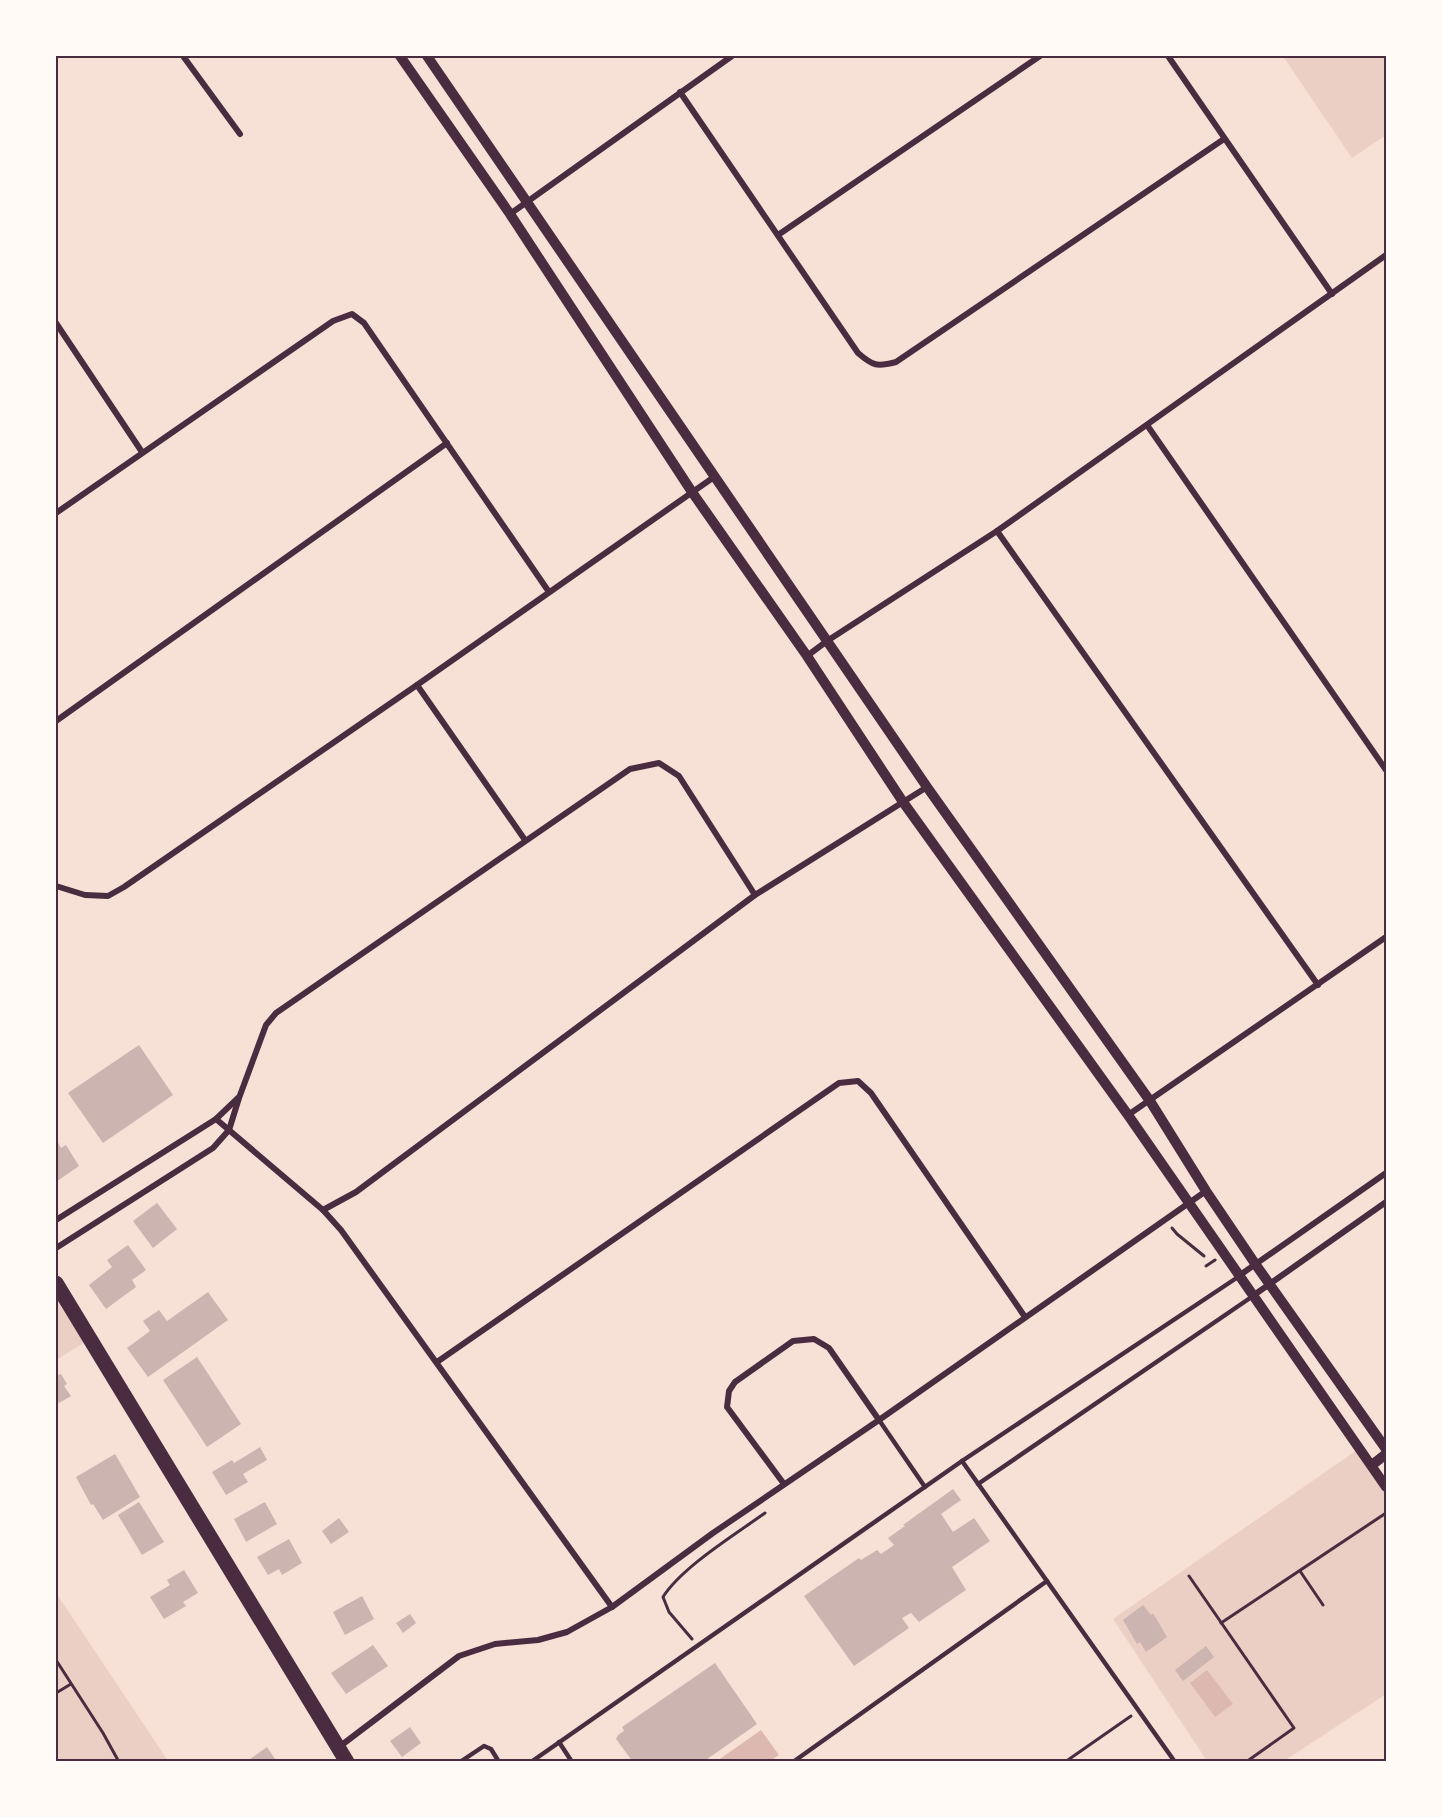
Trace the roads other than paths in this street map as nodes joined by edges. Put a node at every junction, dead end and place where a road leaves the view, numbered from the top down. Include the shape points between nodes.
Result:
1 (183, 56) edge
2 (400, 56) edge
3 (427, 56) edge
4 (732, 56) edge
5 (1040, 56) edge
6 (1168, 56) edge
7 (680, 92) junction
8 (240, 134) dead end
9 (1224, 139) junction
10 (527, 202) junction
11 (510, 214) junction
12 (778, 235) junction
13 (1386, 255) edge
14 (1332, 294) junction
15 (56, 323) edge
16 (1147, 425) junction
17 (447, 443) junction
18 (142, 452) junction
19 (714, 477) junction
20 (692, 492) junction
21 (56, 513) edge
22 (997, 531) junction
23 (549, 592) junction
24 (827, 641) junction
25 (807, 656) junction
26 (417, 685) junction
27 (56, 721) edge
28 (1386, 770) edge
29 (927, 787) junction
30 (903, 802) junction
31 (525, 840) junction
32 (56, 886) edge
33 (755, 895) junction
34 (1386, 937) edge
35 (1318, 985) junction
36 (239, 1098) junction
37 (1150, 1101) junction
38 (1128, 1115) junction
39 (216, 1119) junction
40 (229, 1130) junction
41 (1386, 1173) edge
42 (1206, 1191) junction
43 (1386, 1202) edge
44 (1189, 1203) junction
45 (323, 1210) junction
46 (56, 1220) edge
47 (56, 1248) edge
48 (1256, 1265) junction
49 (1240, 1275) junction
50 (56, 1283) edge
51 (1271, 1284) junction
52 (1254, 1295) junction
53 (1025, 1317) junction
54 (436, 1362) junction
55 (879, 1420) junction
56 (1386, 1449) edge
57 (1386, 1454) edge
58 (962, 1461) junction
59 (1372, 1466) junction
60 (784, 1484) junction
61 (978, 1484) junction
62 (925, 1487) junction
63 (1386, 1487) edge
64 (1047, 1581) junction
65 (612, 1607) junction
66 (559, 1742) junction
67 (339, 1747) junction
68 (347, 1761) edge
69 (460, 1761) edge
70 (499, 1761) edge
71 (531, 1761) edge
72 (572, 1761) edge
73 (793, 1761) edge
74 (1175, 1761) edge

1 - 8 street
2 - 11 street
3 - 10 street
4 - 7 street
5 - 12 street
6 - 9 street
7 - 10 street
7 - 12 street
9 - 12 street via 896,362 882,366 870,363 858,353
9 - 14 street
10 - 11 street
10 - 19 street
11 - 20 street
13 - 14 street
14 - 16 street
15 - 18 street
16 - 22 street
16 - 28 street
17 - 18 street via 364,323 352,314 333,321
17 - 23 street
17 - 27 street
18 - 21 street
19 - 20 street
19 - 24 street
20 - 23 street
20 - 25 street
22 - 24 street
22 - 35 street
23 - 26 street
24 - 25 street
24 - 29 street
25 - 30 street
26 - 31 street
26 - 32 street via 108,896 85,895
29 - 30 street
29 - 37 street
30 - 33 street
30 - 38 street
31 - 33 street via 630,769 659,763 679,776
31 - 36 street via 276,1013 266,1025
33 - 45 street via 356,1192
34 - 35 street
35 - 37 street
36 - 39 street
36 - 40 street
37 - 38 street
37 - 42 street
38 - 44 street
39 - 40 street
39 - 46 street
40 - 45 street
40 - 47 street via 213,1148
41 - 48 street
42 - 44 street
42 - 48 street
43 - 51 street
44 - 49 street
44 - 53 street
45 - 54 street
48 - 49 street
48 - 51 street
49 - 52 street
49 - 58 lane
50 - 67 main road
51 - 52 street
51 - 56 street
52 - 59 street
52 - 61 lane
53 - 54 street via 871,1093 858,1081 839,1083
53 - 55 street
54 - 65 street
55 - 60 street
55 - 60 street via 829,1348 814,1339 793,1341 735,1382 727,1407
55 - 62 lane
57 - 59 street
58 - 61 lane
58 - 62 lane
59 - 63 street
60 - 65 street
61 - 64 lane
62 - 66 lane
64 - 73 lane
64 - 74 lane
65 - 67 street via 567,1632 538,1640 495,1644 459,1656
66 - 71 lane
66 - 72 lane
67 - 68 main road
69 - 70 lane via 484,1746

